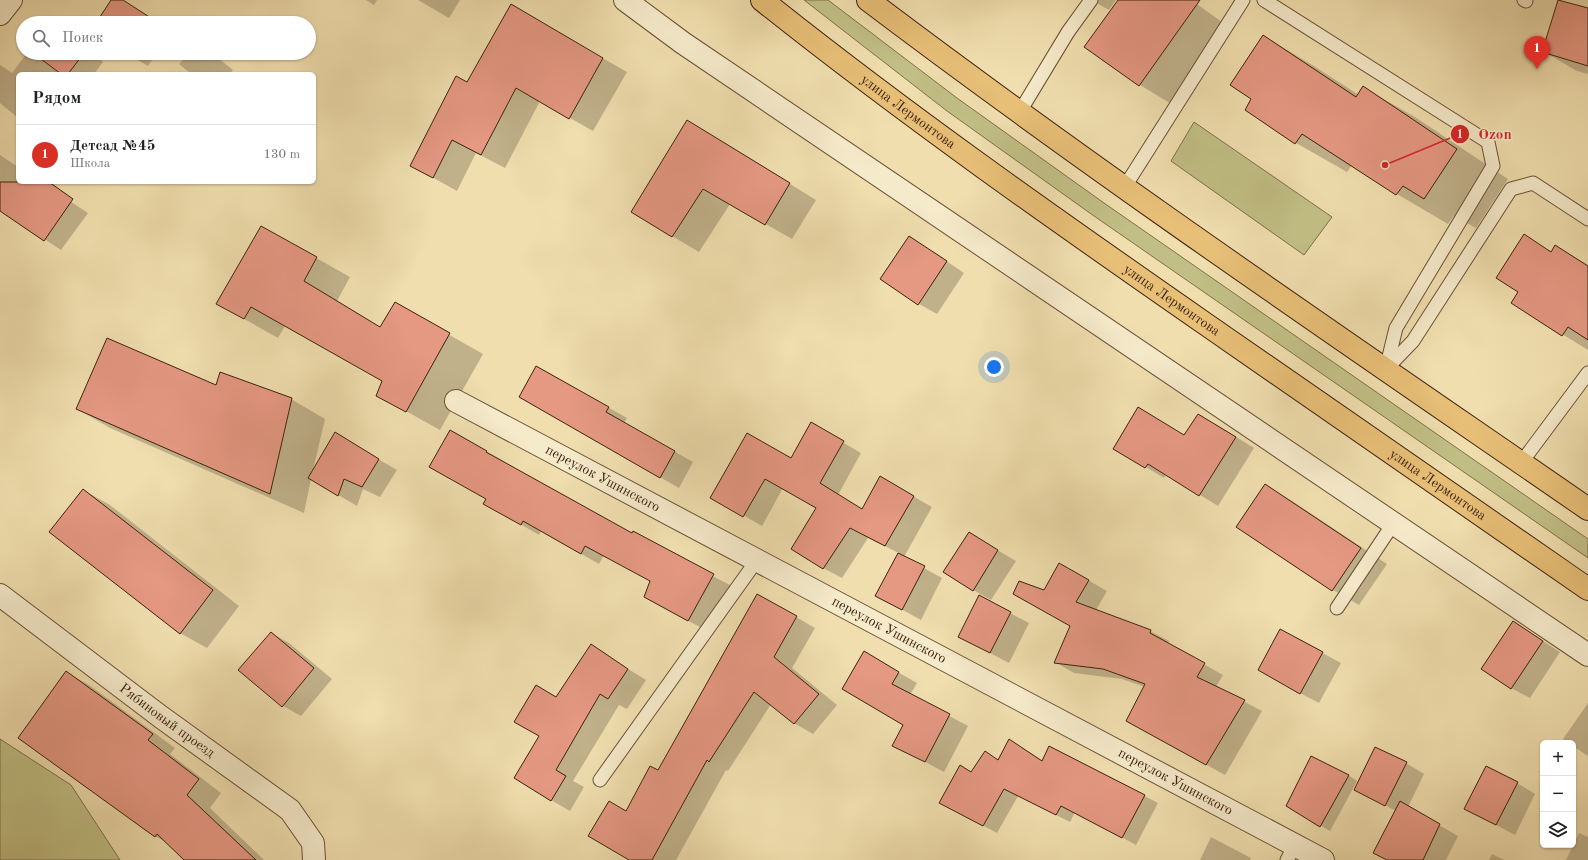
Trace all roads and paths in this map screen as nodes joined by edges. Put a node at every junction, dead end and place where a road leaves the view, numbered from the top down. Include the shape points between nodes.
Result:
1 (11, 0) edge
2 (626, 0) edge
3 (762, 0) edge
4 (868, 0) edge
5 (1091, 0) edge
6 (1243, 0) edge
7 (1264, 0) edge
8 (0, 14) edge
9 (1019, 113) junction
10 (1124, 188) junction
11 (1588, 220) edge
12 (1386, 369) junction
13 (1588, 373) edge
14 (456, 401) dead end
15 (1521, 463) junction
16 (1588, 509) edge
17 (1393, 524) junction
18 (757, 560) junction
19 (1588, 589) edge
20 (0, 595) edge
21 (1336, 608) dead end
22 (1588, 655) edge
23 (600, 780) dead end
24 (1291, 853) edge
25 (314, 860) edge
26 (1323, 860) edge

1 - 8 street
2 - 17 street via 683,43
3 - 19 main road, улица Лермонтова via 823,49 1048,214
4 - 9 main road
5 - 9 lane via 1068,32
6 - 10 lane
7 - 12 lane via 1488,142 1493,166 1396,328
9 - 10 main road
10 - 12 main road
11 - 12 lane via 1533,183 1511,189 1413,341
12 - 15 main road
13 - 15 lane
14 - 18 street, переулок Ушинского
15 - 16 main road
17 - 21 lane
17 - 22 street
18 - 23 lane
18 - 24 street, переулок Ушинского
20 - 25 street, Рябиновый проезд via 161,717 290,810 313,843
24 - 26 street, переулок Ушинского

